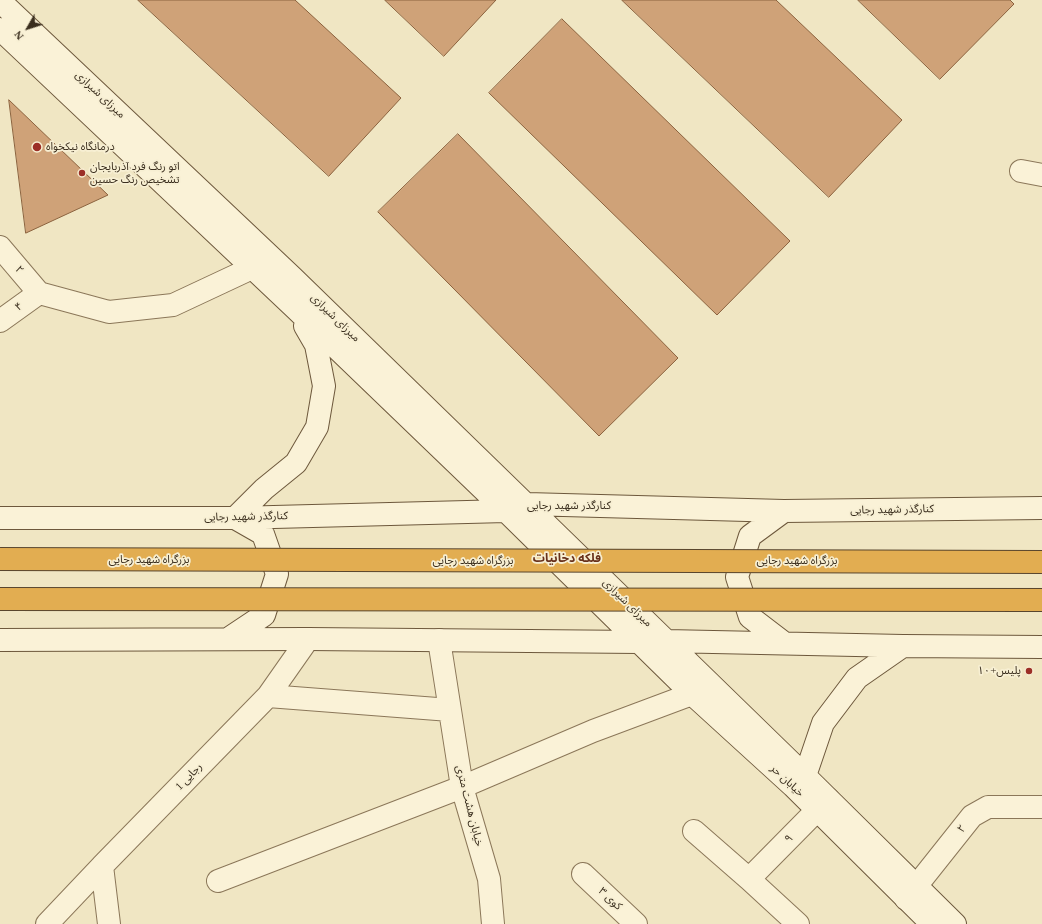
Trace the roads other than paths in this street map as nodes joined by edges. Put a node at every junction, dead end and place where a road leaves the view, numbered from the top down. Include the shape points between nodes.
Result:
1 (0, 1) edge
2 (0, 29) edge
3 (1021, 171) dead end
4 (1042, 175) edge
5 (0, 247) edge
6 (252, 268) junction
7 (39, 292) junction
8 (296, 309) junction
9 (0, 321) edge
10 (527, 504) junction
11 (1042, 508) edge
12 (506, 511) junction
13 (784, 511) junction
14 (0, 518) edge
15 (235, 518) junction
16 (0, 560) edge
17 (1042, 562) edge
18 (0, 599) edge
19 (1042, 600) edge
20 (228, 639) junction
21 (308, 639) junction
22 (0, 640) edge
23 (439, 640) junction
24 (666, 641) junction
25 (639, 642) junction
26 (784, 643) junction
27 (903, 646) junction
28 (1042, 647) edge
29 (713, 687) junction
30 (691, 693) junction
31 (268, 696) junction
32 (450, 710) junction
33 (805, 776) junction
34 (462, 787) junction
35 (822, 804) junction
36 (1042, 807) edge
37 (694, 832) dead end
38 (102, 866) junction
39 (583, 874) dead end
40 (749, 879) junction
41 (218, 881) dead end
42 (911, 892) junction
43 (47, 924) edge
44 (109, 924) edge
45 (494, 924) edge
46 (636, 924) edge
47 (798, 924) edge
48 (932, 924) edge
49 (954, 924) edge

1 - 10 main road, میرزای شیرازی
2 - 6 main road, میرزای شیرازی
3 - 4 main road
5 - 7 main road, ۲
6 - 7 main road via 173,305 109,312
6 - 8 main road, میرزای شیرازی
7 - 9 main road, ۴
8 - 12 main road, میرزای شیرازی
8 - 15 main road via 316,345 323,379 317,427 296,463 264,489
10 - 12 main road, کنارگذر شهید رجایی
10 - 13 main road, کنارگذر شهید رجایی
10 - 24 main road, میرزای شیرازی
11 - 13 main road, کنارگذر شهید رجایی
12 - 15 main road, کنارگذر شهید رجایی
12 - 25 main road, میرزای شیرازی
13 - 26 main road via 750,536 737,577 750,617
14 - 15 main road, کنارگذر شهید رجایی
15 - 20 main road via 263,534 277,574 264,615
16 - 17 highway, بزرگراه شهید رجایی, bridge
18 - 19 highway, bridge
20 - 21 main road
20 - 22 main road
21 - 23 main road
21 - 31 main road, رجایی 1
23 - 25 main road
23 - 32 main road, خیابان هشت متری
24 - 25 main road
24 - 26 main road
24 - 29 main road, خیابان حر
25 - 30 main road, خیابان حر
26 - 27 main road
27 - 28 main road
27 - 33 main road via 857,678 827,717
29 - 30 main road
29 - 33 main road, خیابان حر
30 - 34 main road via 593,731
30 - 35 main road, خیابان حر via 793,786
31 - 32 main road
31 - 38 main road, رجایی 1
32 - 34 main road, خیابان هشت متری
33 - 35 main road, خیابان حر
34 - 41 main road
34 - 45 main road, خیابان هشت متری via 489,879
35 - 40 main road, ۹
35 - 42 main road, خیابان حر
36 - 42 main road, ۲ via 988,807 972,816
37 - 40 main road
38 - 43 main road, رجایی 1
38 - 44 main road
39 - 46 main road, کوی ۳
40 - 47 main road
42 - 48 main road, خیابان حر
42 - 49 main road, خیابان حر

